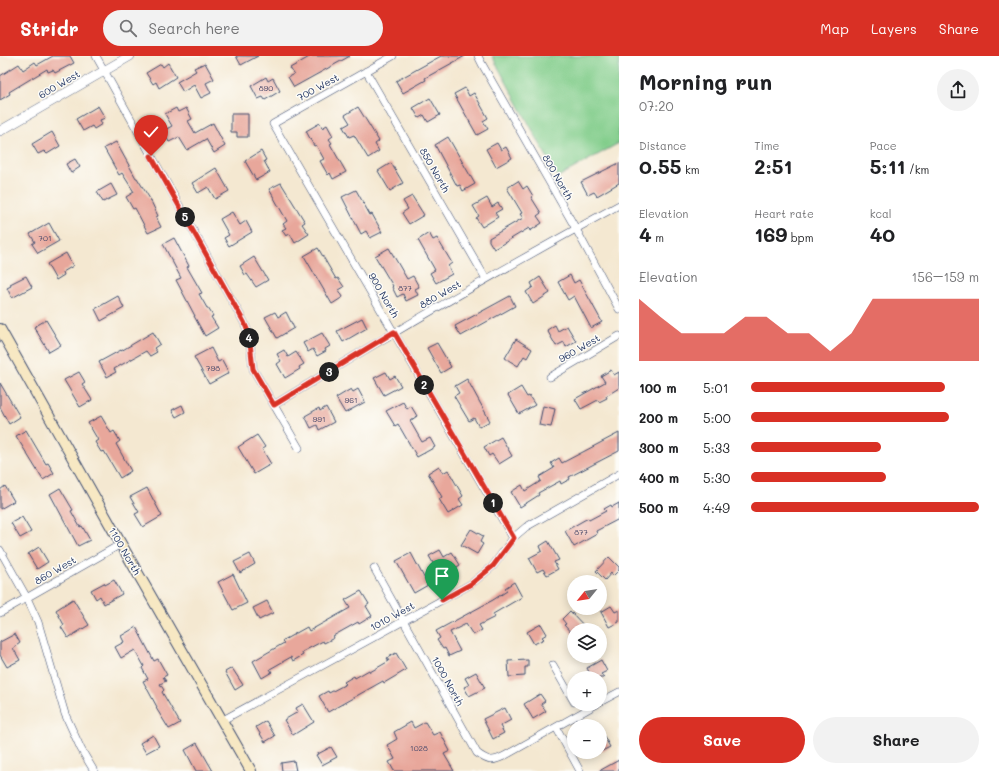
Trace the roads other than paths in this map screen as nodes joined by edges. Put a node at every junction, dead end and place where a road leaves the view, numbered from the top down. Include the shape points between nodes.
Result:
1 (96, 56) edge
2 (130, 56) edge
3 (393, 56) edge
4 (478, 56) edge
5 (104, 71) junction
6 (366, 71) junction
7 (273, 124) joint
8 (0, 130) edge
9 (619, 206) edge
10 (576, 229) junction
11 (486, 279) junction
12 (619, 308) edge
13 (0, 329) edge
14 (394, 332) junction
15 (619, 336) edge
16 (550, 377) dead end
17 (274, 405) junction
18 (298, 448) dead end
19 (619, 474) edge
20 (514, 538) junction
21 (121, 544) junction
22 (0, 550) edge
23 (374, 568) dead end
24 (27, 598) junction
25 (0, 613) edge
26 (404, 621) junction
27 (553, 665) dead end
28 (567, 690) edge
29 (619, 692) edge
30 (607, 698) edge
31 (584, 711) edge
32 (580, 713) joint
33 (222, 720) junction
34 (556, 727) junction
35 (94, 771) edge
36 (251, 771) edge
37 (580, 771) edge

1 - 5 street
2 - 5 street, 600 West
3 - 6 street, 700 West
4 - 10 street, 800 North
5 - 8 street, 600 West
5 - 17 street via 244,322 249,334 253,369
6 - 7 street, 700 West
6 - 11 street, 850 North
7 - 14 street, 900 North
9 - 10 street, 880 West
10 - 11 street, 880 West
10 - 12 street, 800 North
11 - 14 street, 880 West
13 - 21 main road, 1100 North
14 - 17 street, 880 West
14 - 20 street, 900 North
15 - 16 street, 960 West
17 - 18 street
19 - 20 street, 1010 West via 526,527
20 - 26 street, 1010 West via 493,566 471,584
21 - 24 street, 860 West
21 - 33 main road, 1100 North
22 - 24 street
23 - 26 street, 1000 North
24 - 25 street, 860 West
24 - 35 street via 38,622 65,714
26 - 33 street, 1010 West
26 - 34 street, 1000 North via 477,753 487,760 497,760
27 - 28 street
29 - 30 street
31 - 32 street, 1000 North
32 - 34 street, 1000 North
33 - 36 main road, 1100 North
34 - 37 street

